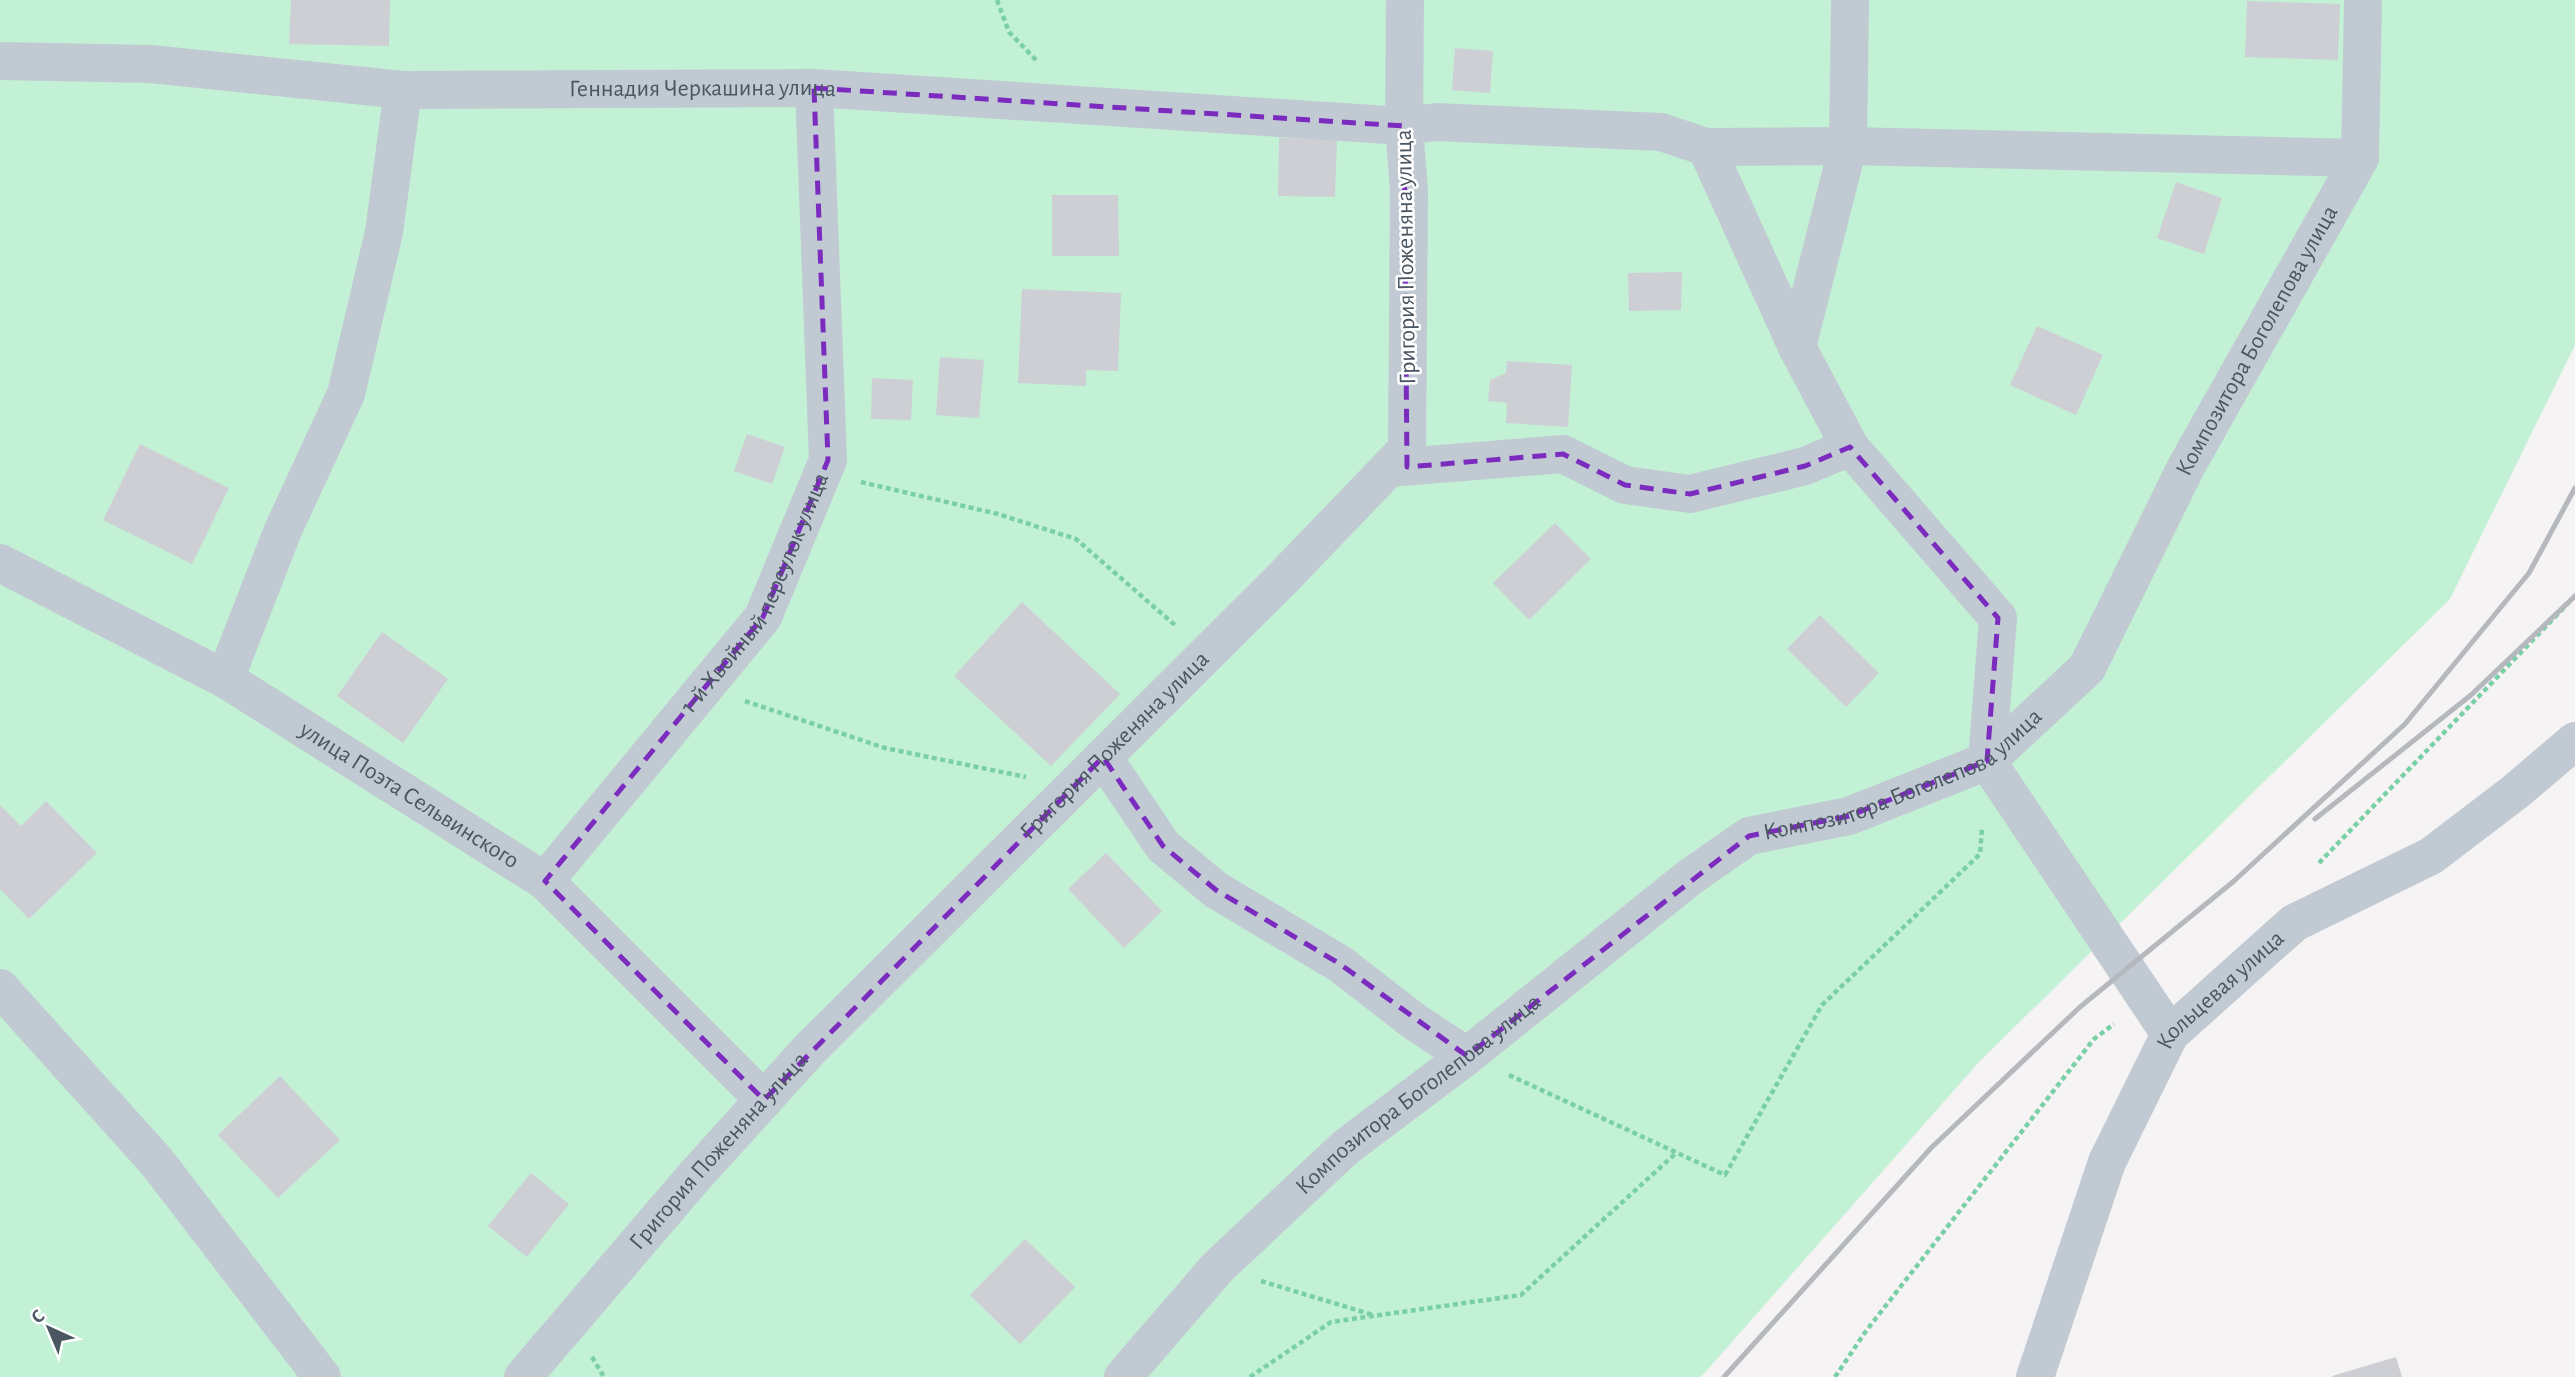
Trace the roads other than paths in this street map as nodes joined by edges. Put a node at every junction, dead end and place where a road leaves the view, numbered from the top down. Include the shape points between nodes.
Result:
1 (1405, 0) edge
2 (1850, 0) edge
3 (2363, 0) edge
4 (0, 61) edge
5 (814, 88) junction
6 (403, 90) junction
7 (1404, 126) junction
8 (1848, 146) junction
9 (1706, 147) junction
10 (2360, 158) junction
11 (1797, 347) junction
12 (1850, 447) junction
13 (1388, 468) junction
14 (0, 563) edge
15 (225, 679) junction
16 (2575, 741) edge
17 (1103, 757) junction
18 (1987, 761) junction
19 (545, 881) junction
20 (0, 988) edge
21 (2170, 1034) junction
22 (1466, 1056) junction
23 (764, 1100) junction
24 (322, 1377) edge
25 (523, 1377) edge
26 (1123, 1377) edge
27 (2035, 1377) edge

1 - 7 street, Григория Поженяна улица
2 - 8 street
3 - 10 street, Композитора Боголепова улица
4 - 6 street, Геннадия Черкашина улица via 151,64
5 - 6 street, Геннадия Черкашина улица
5 - 7 street, Геннадия Черкашина улица
5 - 19 street, 1-й Хвойный переулок улица via 828,460 762,617
6 - 15 street via 384,232 346,394 284,530
7 - 9 street, Геннадия Черкашина улица via 1436,122 1661,132
7 - 13 street, Григория Поженяна улица via 1409,191 1407,449
8 - 9 street, Геннадия Черкашина улица
8 - 10 street, Геннадия Черкашина улица
8 - 11 street
9 - 11 street
10 - 18 street, Композитора Боголепова улица via 2186,467 2087,668
11 - 12 street
12 - 13 street via 1805,466 1690,494 1625,485 1563,454
12 - 18 street via 1998,618
13 - 17 street, Григория Поженяна улица
14 - 15 street, улица Поэта Сельвинского
15 - 19 street, улица Поэта Сельвинского
16 - 21 street, Кольцевая улица via 2431,856 2294,923
17 - 22 street via 1163,846 1216,890 1339,964
17 - 23 street, Григория Поженяна улица
18 - 21 street
18 - 22 street, Композитора Боголепова улица via 1849,816 1749,836 1690,877
19 - 23 street, улица Поэта Сельвинского
20 - 24 street via 156,1161
21 - 27 street, Кольцевая улица via 2107,1162
22 - 26 street, Композитора Боголепова улица via 1346,1147 1216,1268
23 - 25 street, Григория Поженяна улица

